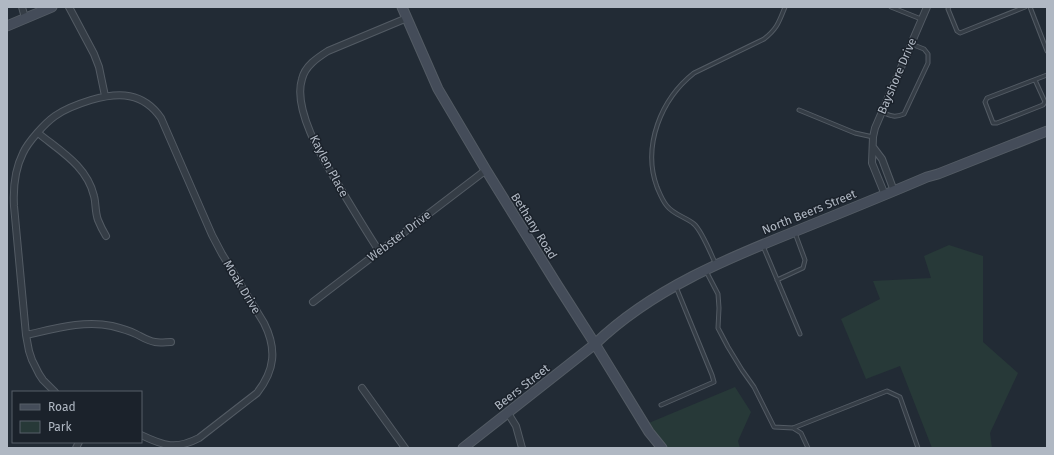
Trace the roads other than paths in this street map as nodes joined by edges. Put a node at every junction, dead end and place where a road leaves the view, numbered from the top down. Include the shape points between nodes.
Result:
1 (22, 7) edge
2 (52, 7) edge
3 (69, 7) edge
4 (402, 7) edge
5 (785, 7) edge
6 (891, 7) edge
7 (927, 7) edge
8 (950, 7) edge
9 (1025, 7) edge
10 (1030, 7) edge
11 (900, 9) edge
12 (26, 18) junction
13 (407, 18) junction
14 (921, 20) junction
15 (7, 26) edge
16 (911, 44) junction
17 (1047, 51) edge
18 (1047, 75) edge
19 (1035, 80) junction
20 (106, 96) junction
21 (799, 110) dead end
22 (882, 112) junction
23 (1047, 131) edge
24 (38, 133) junction
25 (873, 137) junction
26 (873, 147) junction
27 (486, 170) junction
28 (889, 193) junction
29 (794, 231) junction
30 (106, 236) dead end
31 (762, 244) junction
32 (379, 251) junction
33 (716, 265) junction
34 (706, 270) junction
35 (777, 280) junction
36 (675, 286) junction
37 (313, 302) dead end
38 (800, 334) dead end
39 (26, 335) junction
40 (171, 342) dead end
41 (595, 344) junction
42 (362, 388) dead end
43 (54, 391) edge
44 (661, 405) dead end
45 (508, 413) junction
46 (793, 428) junction
47 (142, 436) edge
48 (405, 448) edge
49 (463, 448) edge
50 (522, 448) edge
51 (662, 448) edge
52 (808, 448) edge
53 (918, 448) edge

1 - 12 street
2 - 12 street
3 - 20 street via 94,54
4 - 13 street, Bethany Road
5 - 33 lane via 777,26 764,39 694,73 687,79 666,105 658,122 652,148 653,173 662,199 672,212 691,222 698,229
6 - 11 lane
7 - 14 street, Bayshore Drive
8 - 9 lane via 948,9 957,31 960,32
10 - 17 lane
11 - 14 lane
12 - 15 street
13 - 27 street, Bethany Road via 438,89
13 - 32 street, Kaylen Place via 328,51 310,64 301,80 300,102 317,148
14 - 16 street, Bayshore Drive
16 - 22 street, Bayshore Drive
16 - 22 lane via 924,49 928,54 928,63 904,114 896,117
18 - 19 lane
19 - 19 lane via 985,100 993,123 1043,105 1045,102
20 - 24 street, Moak Drive via 67,108 54,116
20 - 47 street, Moak Drive via 125,95 139,99 151,106 161,118 212,234 269,332 272,342 273,355 268,376 257,393 199,438 180,445 168,445
21 - 25 lane via 856,133
22 - 25 street, Bayshore Drive
23 - 28 street, North Beers Street
24 - 30 street via 74,162 88,178 94,195 97,219
24 - 39 street, Moak Drive via 23,152 16,173 14,191
25 - 26 street, Bayshore Drive
26 - 28 street via 882,159
26 - 28 street, Bayshore Drive via 872,163
27 - 32 street, Webster Drive
27 - 41 street, Bethany Road
28 - 29 street, North Beers Street
29 - 31 street, North Beers Street
29 - 35 lane via 805,260 804,268
31 - 33 street, North Beers Street
31 - 35 lane
32 - 37 street, Webster Drive
33 - 34 street, North Beers Street
34 - 36 street, North Beers Street
34 - 46 lane via 718,294 718,328 728,347 754,387 774,427
35 - 38 lane
36 - 41 street, North Beers Street via 650,301
36 - 44 lane via 714,382
39 - 40 street via 95,324 123,329 157,343
39 - 43 street, Moak Drive via 32,360 39,374
41 - 45 street, Beers Street
41 - 51 street, Bethany Road via 649,432
42 - 48 street
45 - 49 street, Beers Street
45 - 50 street via 516,426
46 - 52 lane via 801,434
46 - 53 lane via 887,391 900,397

